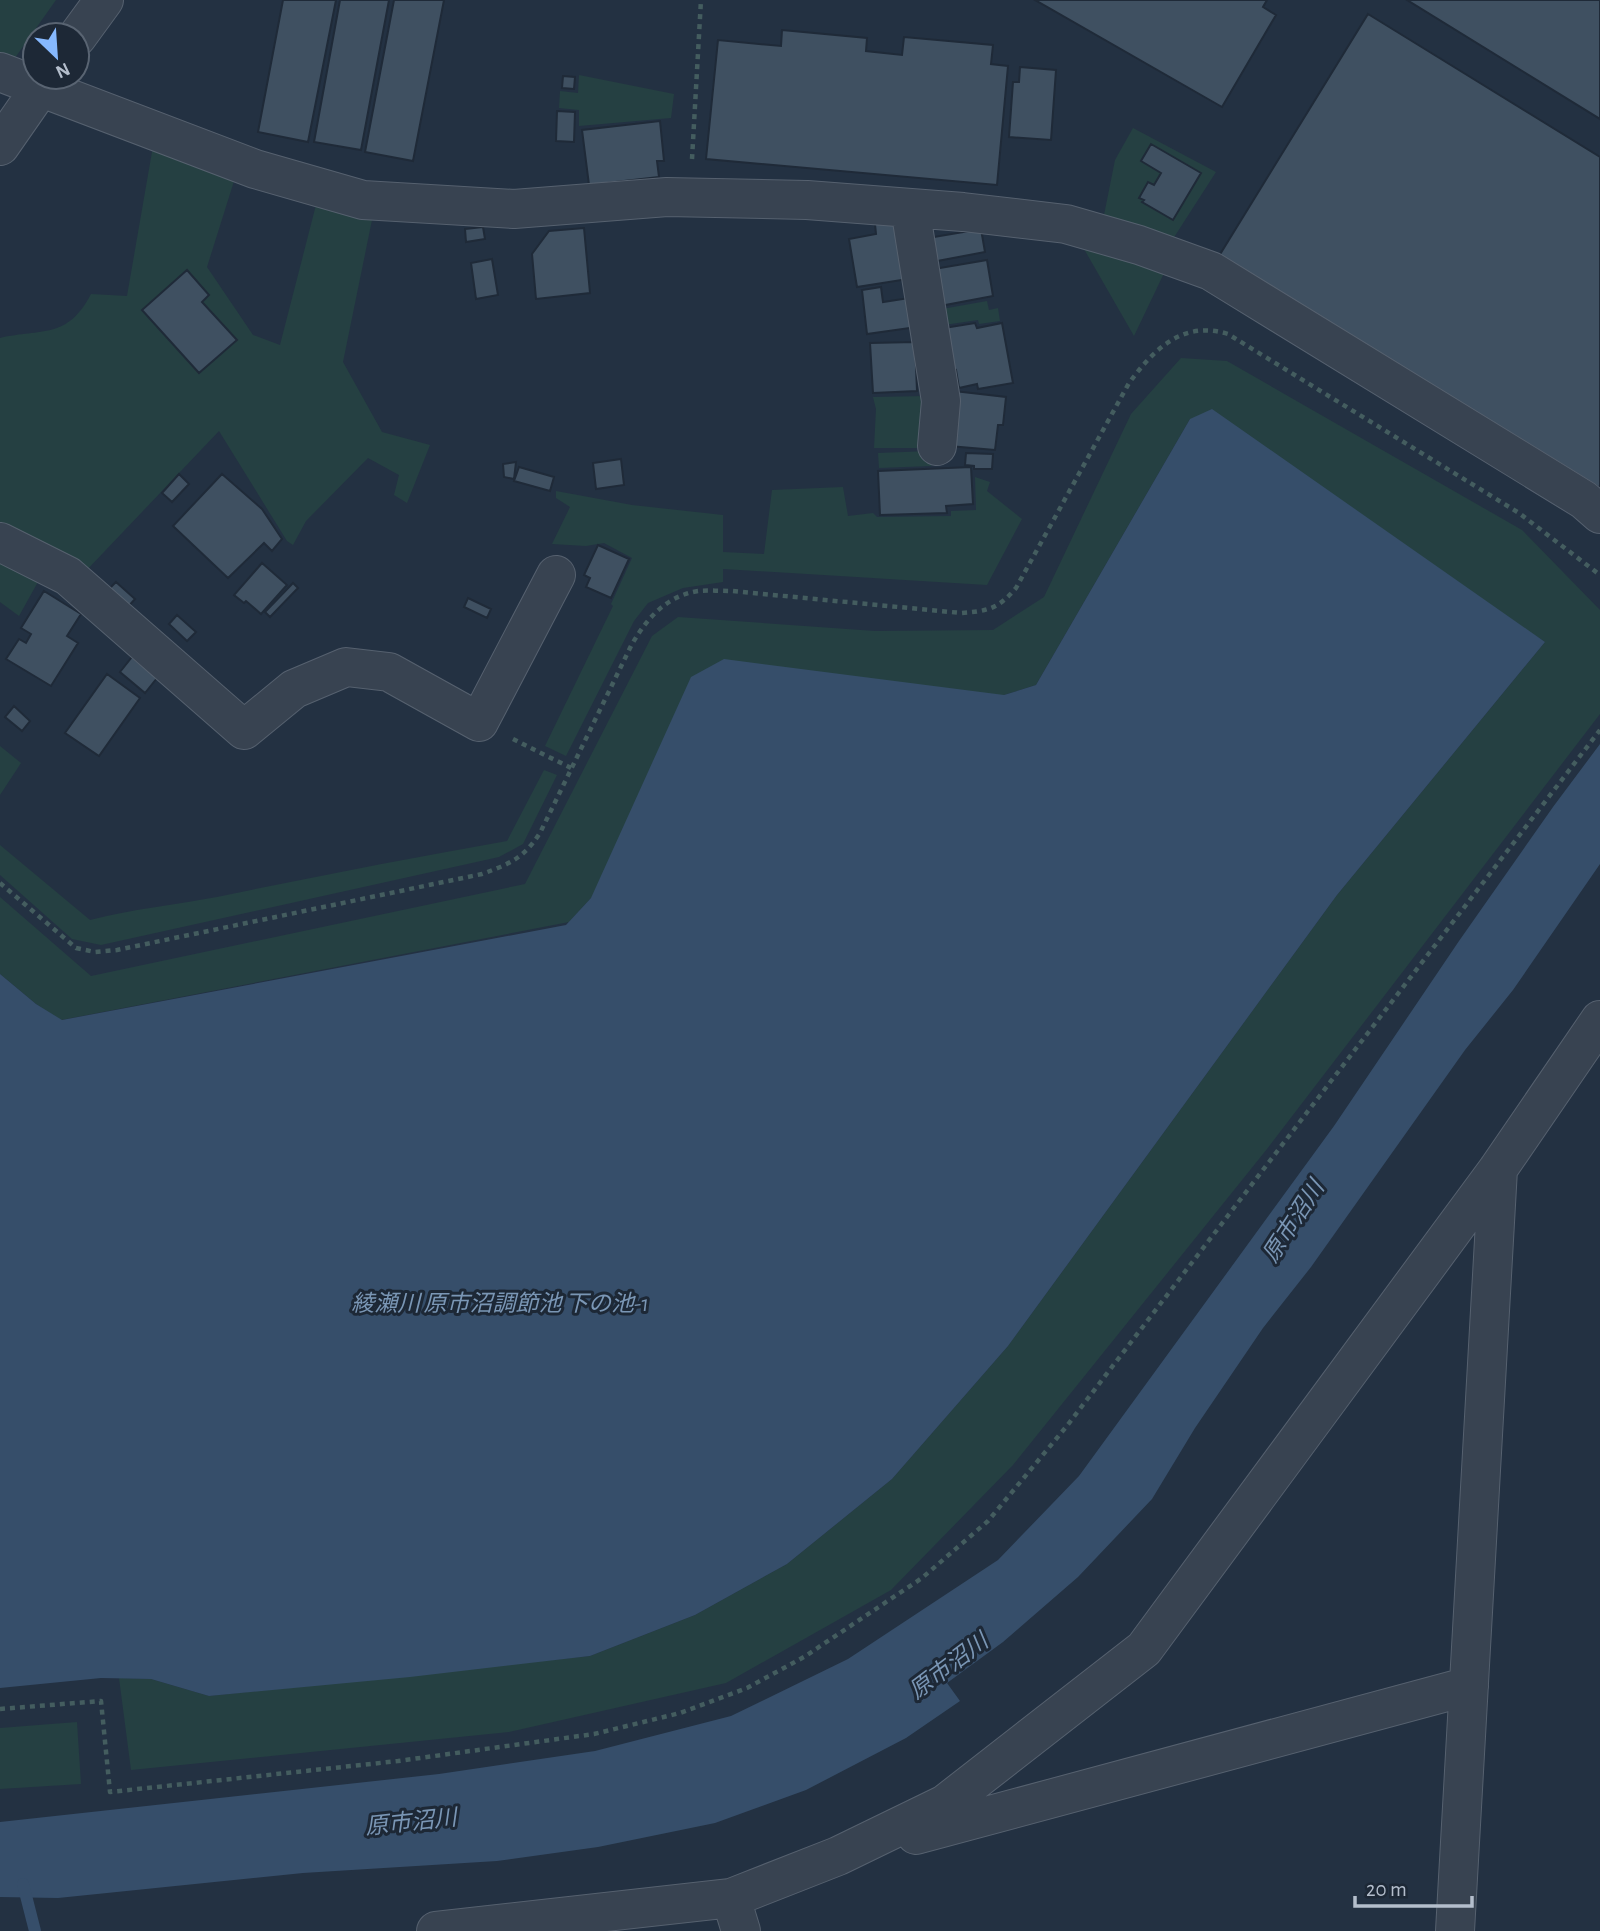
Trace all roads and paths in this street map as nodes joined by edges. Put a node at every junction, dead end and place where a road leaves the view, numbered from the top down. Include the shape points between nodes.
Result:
1 (103, 0) edge
2 (701, 0) edge
3 (88, 21) edge
4 (0, 72) edge
5 (21, 77) edge
6 (38, 91) edge
7 (64, 91) edge
8 (0, 146) edge
9 (689, 198) junction
10 (910, 208) junction
11 (937, 446) dead end
12 (1600, 514) edge
13 (0, 542) edge
14 (556, 575) dead end
15 (1600, 575) edge
16 (479, 722) junction
17 (1600, 730) edge
18 (571, 768) junction
19 (0, 883) edge
20 (1600, 1020) edge
21 (1498, 1169) junction
22 (1469, 1686) junction
23 (0, 1710) edge
24 (838, 1856) junction
25 (736, 1914) edge
26 (436, 1931) edge
27 (1455, 1931) edge

1 - 3 street
2 - 9 path
4 - 5 street
6 - 8 street
7 - 9 street via 255,169 363,200 514,209
9 - 10 street
10 - 11 street via 941,401
10 - 12 street via 1066,224 1212,271
13 - 16 street via 68,576 244,730 294,689 346,667 389,672
14 - 16 street
15 - 18 path via 1519,513 1228,334 1188,331 1143,364 1129,383 1016,588 1003,603 986,611 961,612 732,591 697,591 676,599 643,623
16 - 18 path
17 - 23 path via 1074,1416 988,1521 922,1578 804,1657 747,1688 680,1713 594,1734 110,1792 101,1701
18 - 19 path via 540,834 528,851 510,863 482,874 117,950 76,948
20 - 21 street
21 - 22 street
21 - 24 street via 1144,1649 945,1804
22 - 24 street
22 - 27 street
24 - 25 street
25 - 26 street

